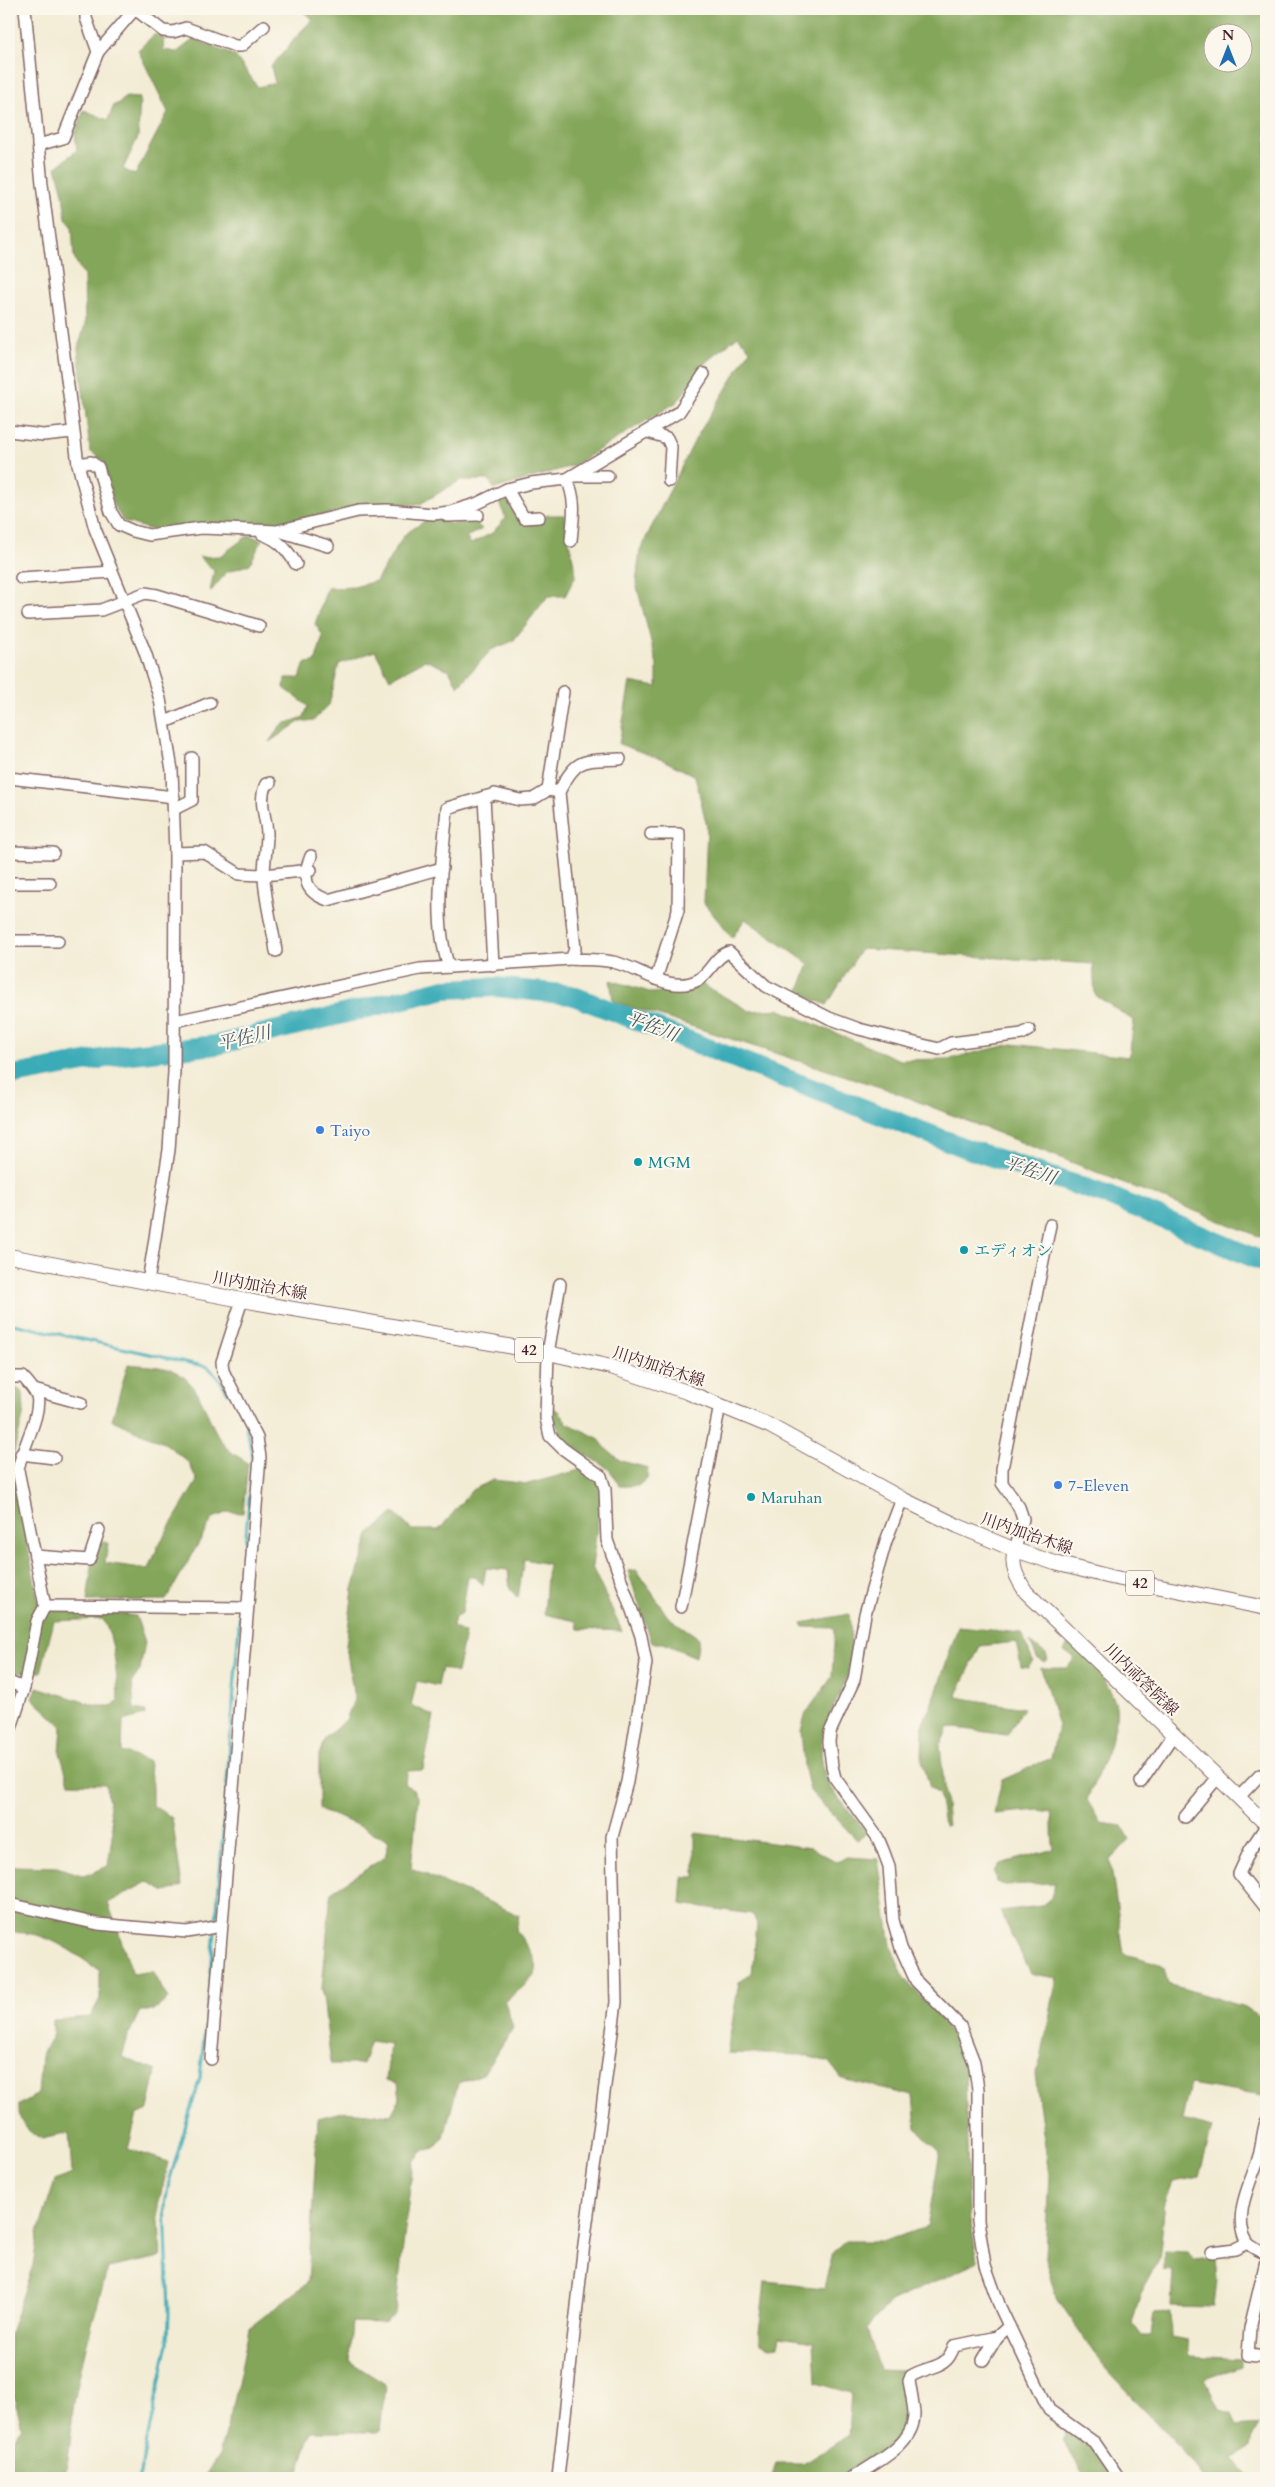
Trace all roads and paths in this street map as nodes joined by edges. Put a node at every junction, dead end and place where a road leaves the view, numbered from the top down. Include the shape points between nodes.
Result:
1 (25, 9) edge
2 (86, 9) edge
3 (135, 9) edge
4 (264, 26) dead end
5 (98, 52) junction
6 (38, 145) junction
7 (704, 374) dead end
8 (9, 431) edge
9 (73, 432) junction
10 (648, 432) junction
11 (78, 464) junction
12 (608, 476) dead end
13 (570, 478) junction
14 (669, 481) dead end
15 (507, 489) junction
16 (441, 513) junction
17 (478, 515) dead end
18 (539, 517) dead end
19 (251, 529) junction
20 (277, 531) junction
21 (571, 541) dead end
22 (328, 546) dead end
23 (296, 564) dead end
24 (112, 572) junction
25 (21, 578) dead end
26 (126, 602) junction
27 (28, 614) dead end
28 (259, 626) dead end
29 (562, 692) dead end
30 (210, 703) dead end
31 (165, 722) junction
32 (192, 758) dead end
33 (620, 758) dead end
34 (9, 778) edge
35 (270, 783) dead end
36 (553, 791) junction
37 (484, 797) junction
38 (174, 803) junction
39 (651, 834) dead end
40 (9, 852) edge
41 (52, 852) dead end
42 (175, 853) junction
43 (311, 856) dead end
44 (442, 868) junction
45 (308, 870) junction
46 (264, 876) junction
47 (9, 883) edge
48 (50, 883) dead end
49 (9, 941) edge
50 (58, 941) dead end
51 (276, 951) dead end
52 (571, 959) junction
53 (493, 964) junction
54 (449, 967) junction
55 (656, 979) junction
56 (175, 1024) junction
57 (1029, 1030) dead end
58 (1050, 1226) dead end
59 (9, 1256) edge
60 (148, 1282) junction
61 (560, 1284) dead end
62 (242, 1300) junction
63 (548, 1353) junction
64 (9, 1377) edge
65 (34, 1390) junction
66 (81, 1403) dead end
67 (720, 1405) junction
68 (21, 1454) junction
69 (54, 1458) dead end
70 (902, 1499) junction
71 (99, 1530) dead end
72 (1015, 1550) junction
73 (35, 1556) junction
74 (45, 1606) junction
75 (681, 1606) dead end
76 (242, 1608) junction
77 (1266, 1608) edge
78 (9, 1682) edge
79 (24, 1688) junction
80 (9, 1734) edge
81 (1174, 1734) junction
82 (1260, 1775) dead end
83 (1218, 1777) junction
84 (1141, 1782) dead end
85 (1239, 1797) junction
86 (1185, 1817) dead end
87 (1266, 1825) edge
88 (9, 1904) edge
89 (1266, 1908) edge
90 (218, 1927) junction
91 (211, 2059) dead end
92 (1266, 2122) edge
93 (1247, 2243) junction
94 (1212, 2252) dead end
95 (1266, 2254) edge
96 (1266, 2261) edge
97 (1008, 2326) junction
98 (996, 2337) junction
99 (1266, 2357) edge
100 (983, 2360) dead end
101 (558, 2478) edge
102 (852, 2478) edge
103 (1119, 2478) edge

1 - 6 street
2 - 5 street
3 - 4 street via 163,31 186,28 235,46 241,46
3 - 5 street
5 - 6 street via 63,138
6 - 9 street
7 - 10 street via 679,412
8 - 9 street via 43,435
9 - 11 street
10 - 13 street
10 - 14 street via 667,438 671,447
11 - 19 street via 91,462 98,467 111,512 119,525 133,532 149,535 201,528
11 - 24 street via 95,529
12 - 13 street
13 - 15 street
13 - 21 street via 575,507
15 - 16 street via 476,504
15 - 18 street via 524,518
16 - 17 street via 458,517
16 - 20 street via 358,512
19 - 20 street
19 - 23 street via 277,539
20 - 22 street
24 - 25 street
24 - 26 street
26 - 27 street via 101,610
26 - 28 street via 144,593 157,595
26 - 31 street via 152,673
29 - 36 street
30 - 31 street
31 - 38 street
32 - 38 street via 192,800
33 - 36 street via 577,764
34 - 38 street
35 - 46 street via 264,788 262,806 268,851
36 - 37 street via 533,799 520,800 495,794
36 - 52 street via 574,949
37 - 44 street via 446,808
37 - 53 street
38 - 42 street
39 - 55 street via 679,834 680,858 678,910
40 - 41 street
42 - 46 street via 204,852 239,874
42 - 56 street
43 - 45 street
44 - 45 street via 328,900 314,896 308,886
44 - 54 street via 440,899 444,954
45 - 46 street
46 - 51 street
47 - 48 street
49 - 50 street
52 - 53 street
52 - 55 street via 614,962
53 - 54 street
54 - 56 street via 420,969
55 - 57 street via 683,983 698,980 723,954 729,952 766,986 829,1018 860,1029 939,1049 951,1043 1022,1034
56 - 60 street via 169,1150
58 - 72 street via 1002,1469 1002,1483 1019,1507 1023,1519
59 - 60 main road, 川内加治木線 / 42
60 - 62 main road, 川内加治木線 / 42
61 - 63 street
62 - 63 main road, 川内加治木線 / 42
62 - 76 street via 222,1362 223,1372 257,1438 260,1457
63 - 67 main road, 川内加治木線 / 42 via 634,1374
63 - 101 street via 546,1418 550,1436 601,1476 605,1489 607,1540 641,1636 646,1663 627,1782 612,1838 616,2002 583,2252
64 - 65 street via 22,1377
65 - 66 street
65 - 68 street via 38,1398 36,1414
67 - 70 main road, 川内加治木線 / 42 via 770,1426
67 - 75 street
68 - 69 street
68 - 73 street via 18,1470
70 - 72 main road, 川内加治木線 / 42
70 - 97 street via 865,1614 854,1680 830,1732 829,1742 835,1778 878,1838 889,1866 893,1920 916,1982 960,2026 974,2062 978,2089 978,2221 985,2265
71 - 73 street via 89,1560
72 - 77 main road, 川内加治木線 / 42 via 1111,1577
72 - 81 main road, 川内祁答院線 via 1012,1560 1026,1592
73 - 74 street
74 - 76 street
74 - 79 street via 37,1621
76 - 90 street
78 - 79 street
79 - 80 street
81 - 83 main road, 川内祁答院線
81 - 84 street
82 - 85 street
83 - 85 main road, 川内祁答院線
83 - 86 street
85 - 87 main road, 川内祁答院線
87 - 89 street via 1239,1874
88 - 90 street via 98,1924 187,1932
90 - 91 street
92 - 93 street via 1243,2212 1242,2229
93 - 94 street via 1235,2249
93 - 95 street
96 - 99 street via 1250,2328 1248,2355
97 - 98 street
97 - 103 street via 1050,2410 1094,2443
98 - 100 street
98 - 102 street via 954,2346 946,2363 911,2376 914,2414 909,2432 896,2449

